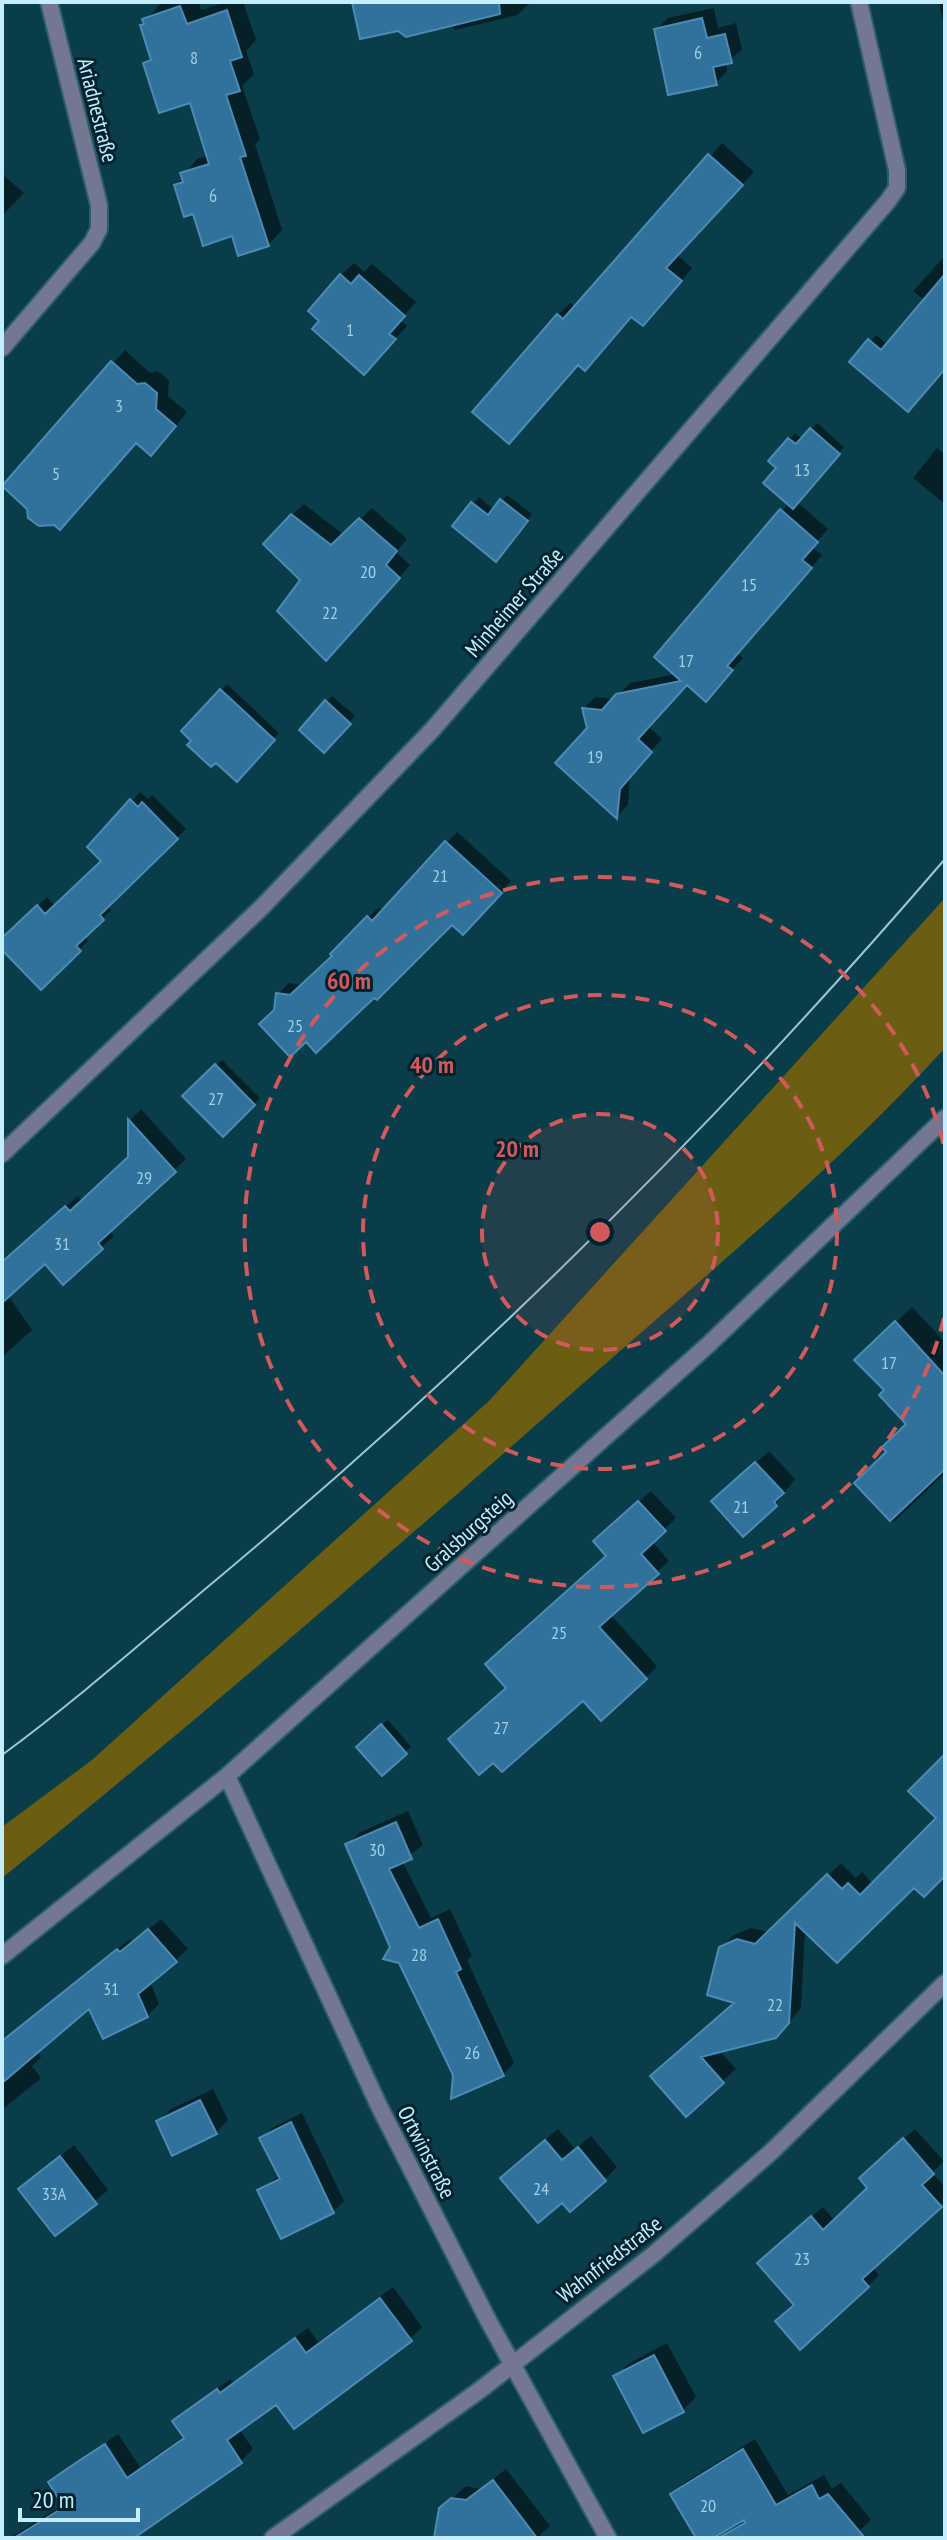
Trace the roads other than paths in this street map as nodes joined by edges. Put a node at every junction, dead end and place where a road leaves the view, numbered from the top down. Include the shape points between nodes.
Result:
1 (49, 2) edge
2 (859, 2) edge
3 (2, 348) edge
4 (945, 1118) edge
5 (2, 1154) edge
6 (227, 1776) junction
7 (2, 1956) edge
8 (945, 1983) edge
9 (512, 2364) junction
10 (273, 2538) edge
11 (608, 2538) edge

1 - 3 street, Ariadnestraße via 99,205 99,229
2 - 5 street, Minheimer Straße via 897,170 897,188 888,201 433,729 262,907
4 - 6 street, Gralsburgsteig via 709,1344
6 - 7 street, Gralsburgsteig
6 - 9 street, Ortwinstraße via 379,2106
8 - 9 street, Wahnfriedstraße via 770,2153 654,2254
9 - 10 street, Wahnfriedstraße
9 - 11 street, Ortwinstraße

